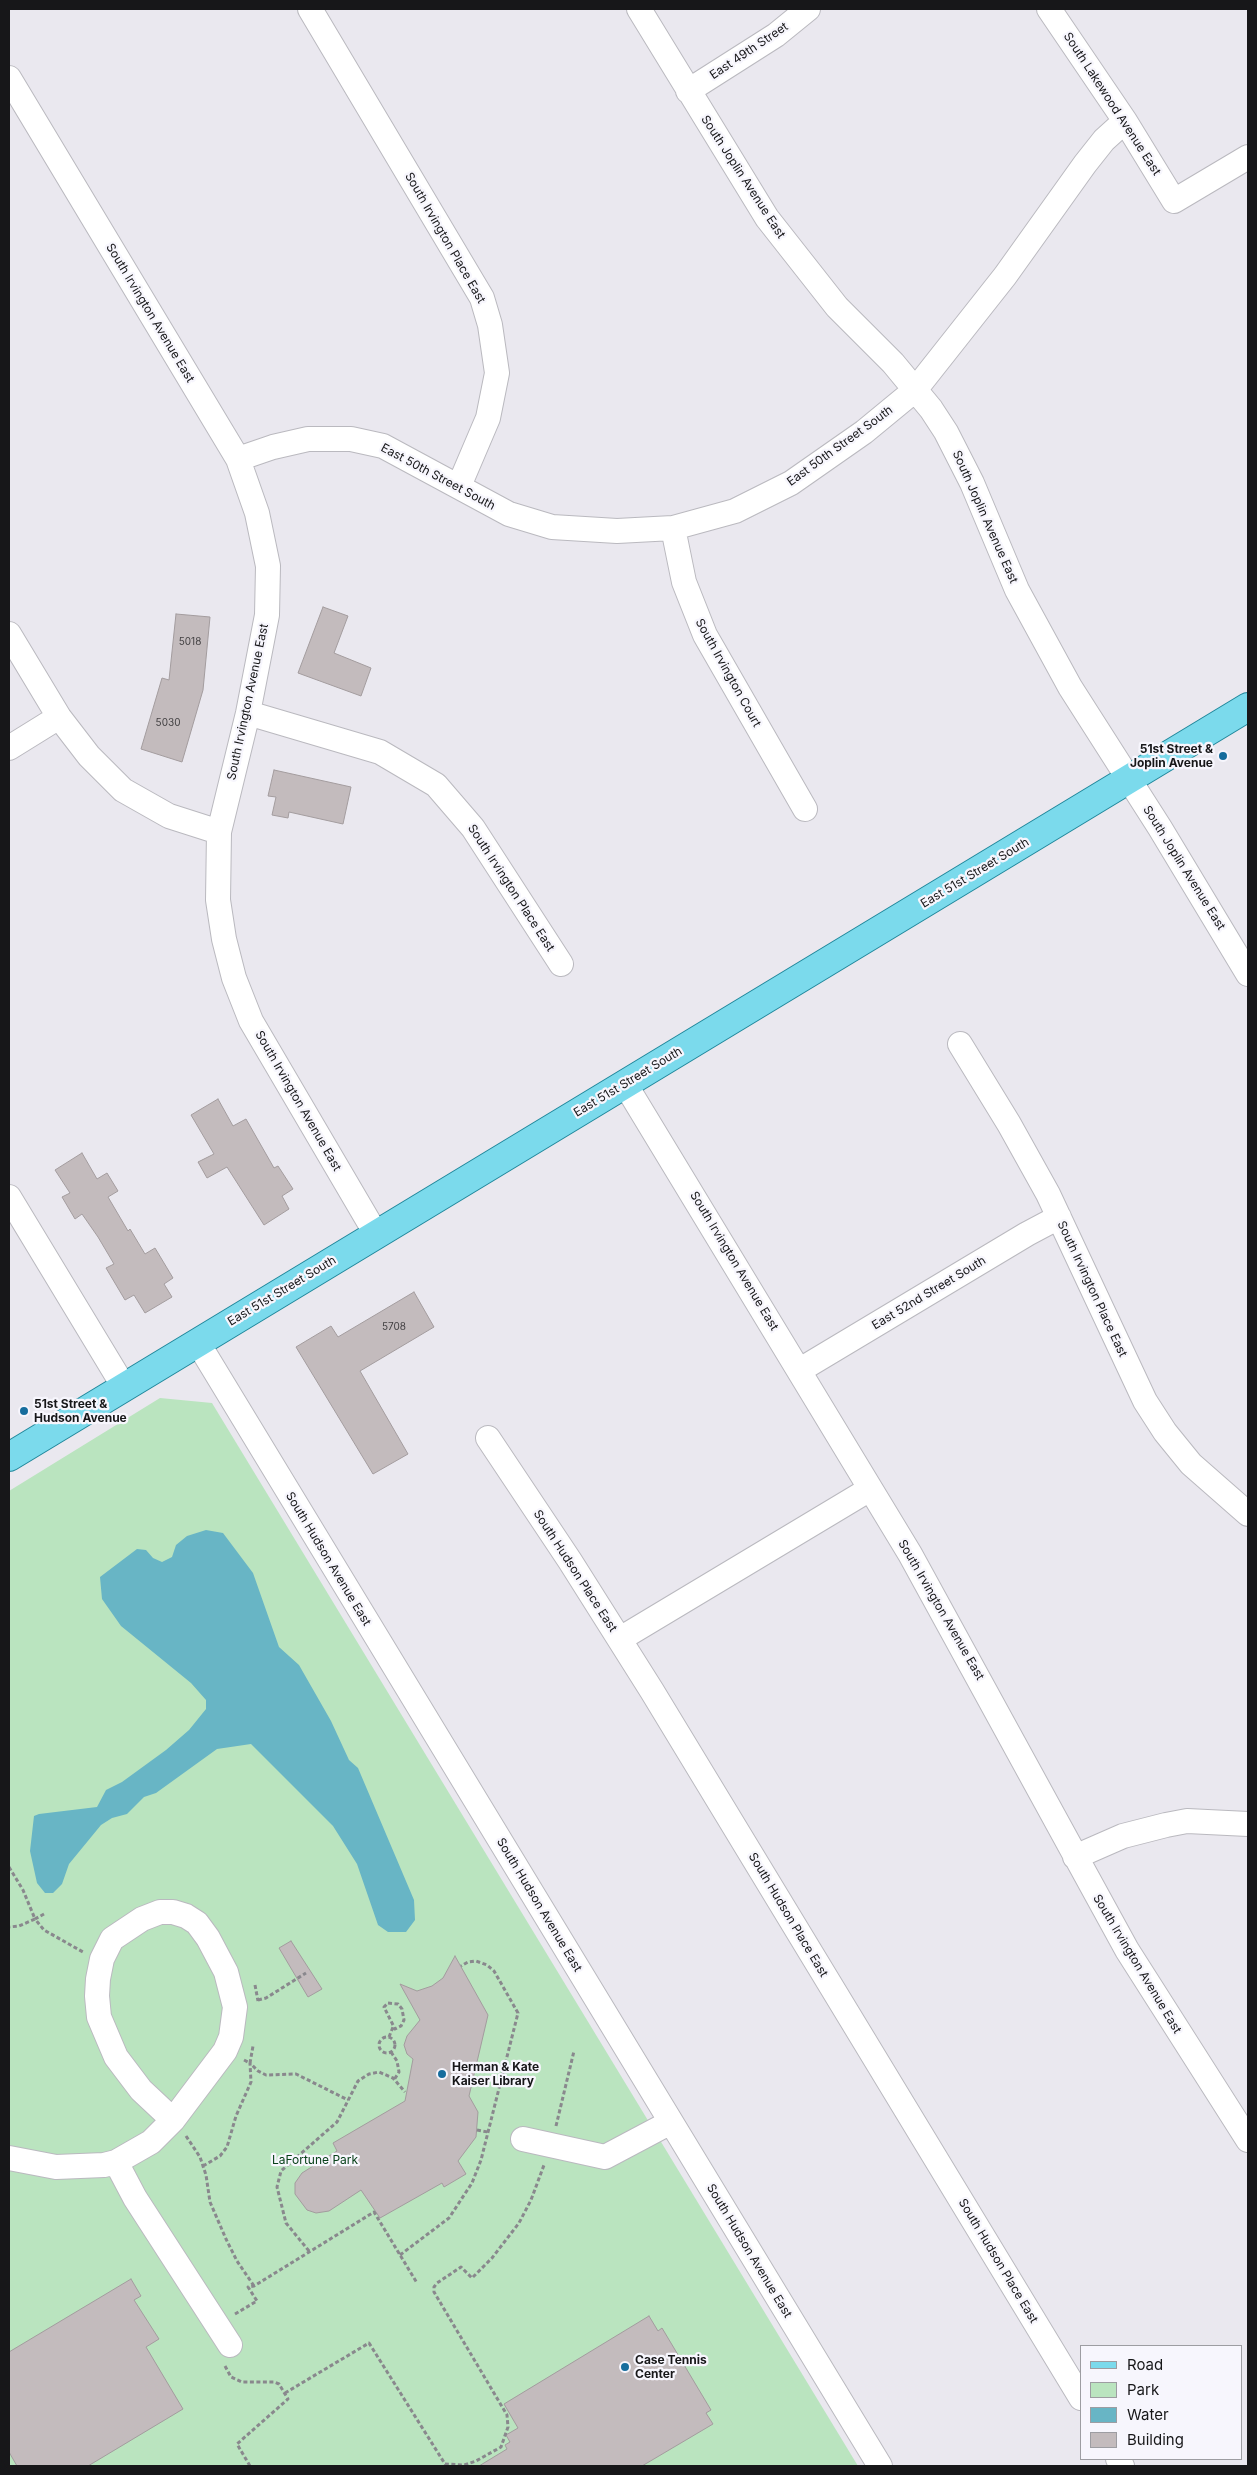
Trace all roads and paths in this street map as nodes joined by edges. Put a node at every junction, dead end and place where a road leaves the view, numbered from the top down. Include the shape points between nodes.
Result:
1 (310, 9) edge
2 (639, 9) edge
3 (808, 9) edge
4 (1049, 9) edge
5 (9, 78) edge
6 (688, 91) junction
7 (1125, 121) junction
8 (1248, 157) edge
9 (915, 390) junction
10 (238, 459) junction
11 (459, 486) junction
12 (673, 528) junction
13 (9, 634) edge
14 (1248, 707) edge
15 (248, 713) junction
16 (59, 717) junction
17 (9, 748) edge
18 (1129, 780) junction
19 (805, 809) dead end
20 (219, 832) junction
21 (561, 964) dead end
22 (1248, 974) edge
23 (960, 1044) dead end
24 (625, 1084) junction
25 (9, 1197) edge
26 (1059, 1218) junction
27 (376, 1234) junction
28 (198, 1343) junction
29 (800, 1370) junction
30 (124, 1387) junction
31 (488, 1438) dead end
32 (9, 1457) edge
33 (870, 1489) junction
34 (1248, 1514) edge
35 (620, 1639) junction
36 (1248, 1824) edge
37 (1075, 1857) junction
38 (9, 1867) edge
39 (44, 1914) dead end
40 (35, 1919) junction
41 (9, 1927) edge
42 (102, 1959) junction
43 (460, 1966) dead end
44 (306, 1973) dead end
45 (258, 2000) dead end
46 (393, 2028) junction
47 (389, 2037) junction
48 (574, 2051) dead end
49 (391, 2052) junction
50 (394, 2080) junction
51 (405, 2092) dead end
52 (348, 2100) junction
53 (173, 2120) junction
54 (671, 2122) junction
55 (477, 2130) dead end
56 (488, 2132) junction
57 (523, 2139) dead end
58 (1248, 2140) edge
59 (551, 2147) junction
60 (9, 2158) edge
61 (116, 2162) junction
62 (203, 2166) junction
63 (309, 2251) junction
64 (400, 2255) junction
65 (417, 2283) dead end
66 (254, 2286) junction
67 (225, 2337) junction
68 (285, 2393) junction
69 (1080, 2396) edge
70 (250, 2466) edge
71 (452, 2466) edge
72 (880, 2466) edge

1 - 11 street, South Irvington Place East via 482,298 490,325 496,373 488,418
2 - 6 street, South Joplin Avenue East
3 - 6 street, East 49th Street via 776,35
4 - 7 street, South Lakewood Avenue East
5 - 10 street, South Irvington Avenue East
6 - 9 street, South Joplin Avenue East via 767,218 837,307
7 - 8 street, South Lakewood Avenue East via 1174,201
7 - 9 street, East 50th Street South via 1085,164 1005,276
9 - 12 street, East 50th Street South via 864,432 791,483 735,511
9 - 18 street, South Joplin Avenue East via 950,441 972,483 1017,590 1065,679
10 - 11 street, East 50th Street South via 308,439 351,439 383,446
10 - 15 street, South Irvington Avenue East via 257,513 268,566 267,615
11 - 12 street, East 50th Street South via 509,514 552,527 618,531
12 - 19 street, South Irvington Court via 684,582 705,635
13 - 16 street
14 - 18 main road, East 51st Street South
15 - 20 street, South Irvington Avenue East
15 - 21 street, South Irvington Place East via 380,752 436,785 473,828
16 - 17 street
16 - 20 street via 89,756 123,790 169,816
18 - 22 street, South Joplin Avenue East
18 - 24 main road, East 51st Street South
20 - 27 street, South Irvington Avenue East via 219,908 234,978 279,1072
23 - 26 street, South Irvington Place East via 1009,1124
24 - 27 main road, East 51st Street South
24 - 29 street, South Irvington Avenue East
25 - 30 street
26 - 29 street, East 52nd Street South via 1018,1239
26 - 34 street, South Irvington Place East via 1150,1409 1191,1464
27 - 28 main road, East 51st Street South
28 - 30 main road, East 51st Street South
28 - 54 street, South Hudson Avenue East
29 - 33 street, South Irvington Avenue East
30 - 32 main road, East 51st Street South
31 - 35 street, South Hudson Place East
33 - 35 street
33 - 37 street, South Irvington Avenue East via 964,1650
35 - 69 street, South Hudson Place East
36 - 37 street via 1187,1822 1166,1825 1123,1836
37 - 58 street, South Irvington Avenue East via 1145,1981
38 - 40 path
39 - 40 path
40 - 41 path
40 - 42 path via 44,1930 76,1949
42 - 53 street via 97,1996 105,2035 129,2076
42 - 53 street via 112,1939 122,1930 160,1912 173,1912 197,1923 226,1972 235,2007 225,2051
43 - 56 path via 476,1961 487,1965 494,1971 518,2013
44 - 45 path
46 - 46 path via 401,2026 404,2020 402,2009 398,2004 388,2003 384,2007
46 - 47 path
47 - 49 path via 396,2044
47 - 49 path via 382,2039 380,2047 385,2053
48 - 59 path
49 - 50 path via 399,2072
50 - 51 path
50 - 52 path via 379,2072 369,2074 358,2081
52 - 62 path via 296,2074 266,2075 250,2063 251,2082 226,2147 220,2156
52 - 63 path via 337,2122 281,2171 277,2187 286,2223
53 - 61 street via 151,2142
53 - 62 path via 194,2145
54 - 59 street via 605,2157
54 - 72 street, South Hudson Avenue East
55 - 56 path
56 - 64 path via 472,2183 449,2218
57 - 59 street
59 - 71 path via 519,2223 492,2258 472,2278 460,2267 434,2287 507,2416 508,2427 501,2447 476,2461
60 - 61 street via 56,2167
61 - 67 street via 135,2198
62 - 66 path via 210,2202 238,2261
63 - 64 path via 374,2212
63 - 66 path
64 - 65 path
66 - 67 path via 248,2287 257,2301 235,2314
67 - 68 path via 219,2352 231,2377 252,2384 274,2382
68 - 70 path via 288,2399 237,2444
68 - 71 path via 370,2343 445,2464

